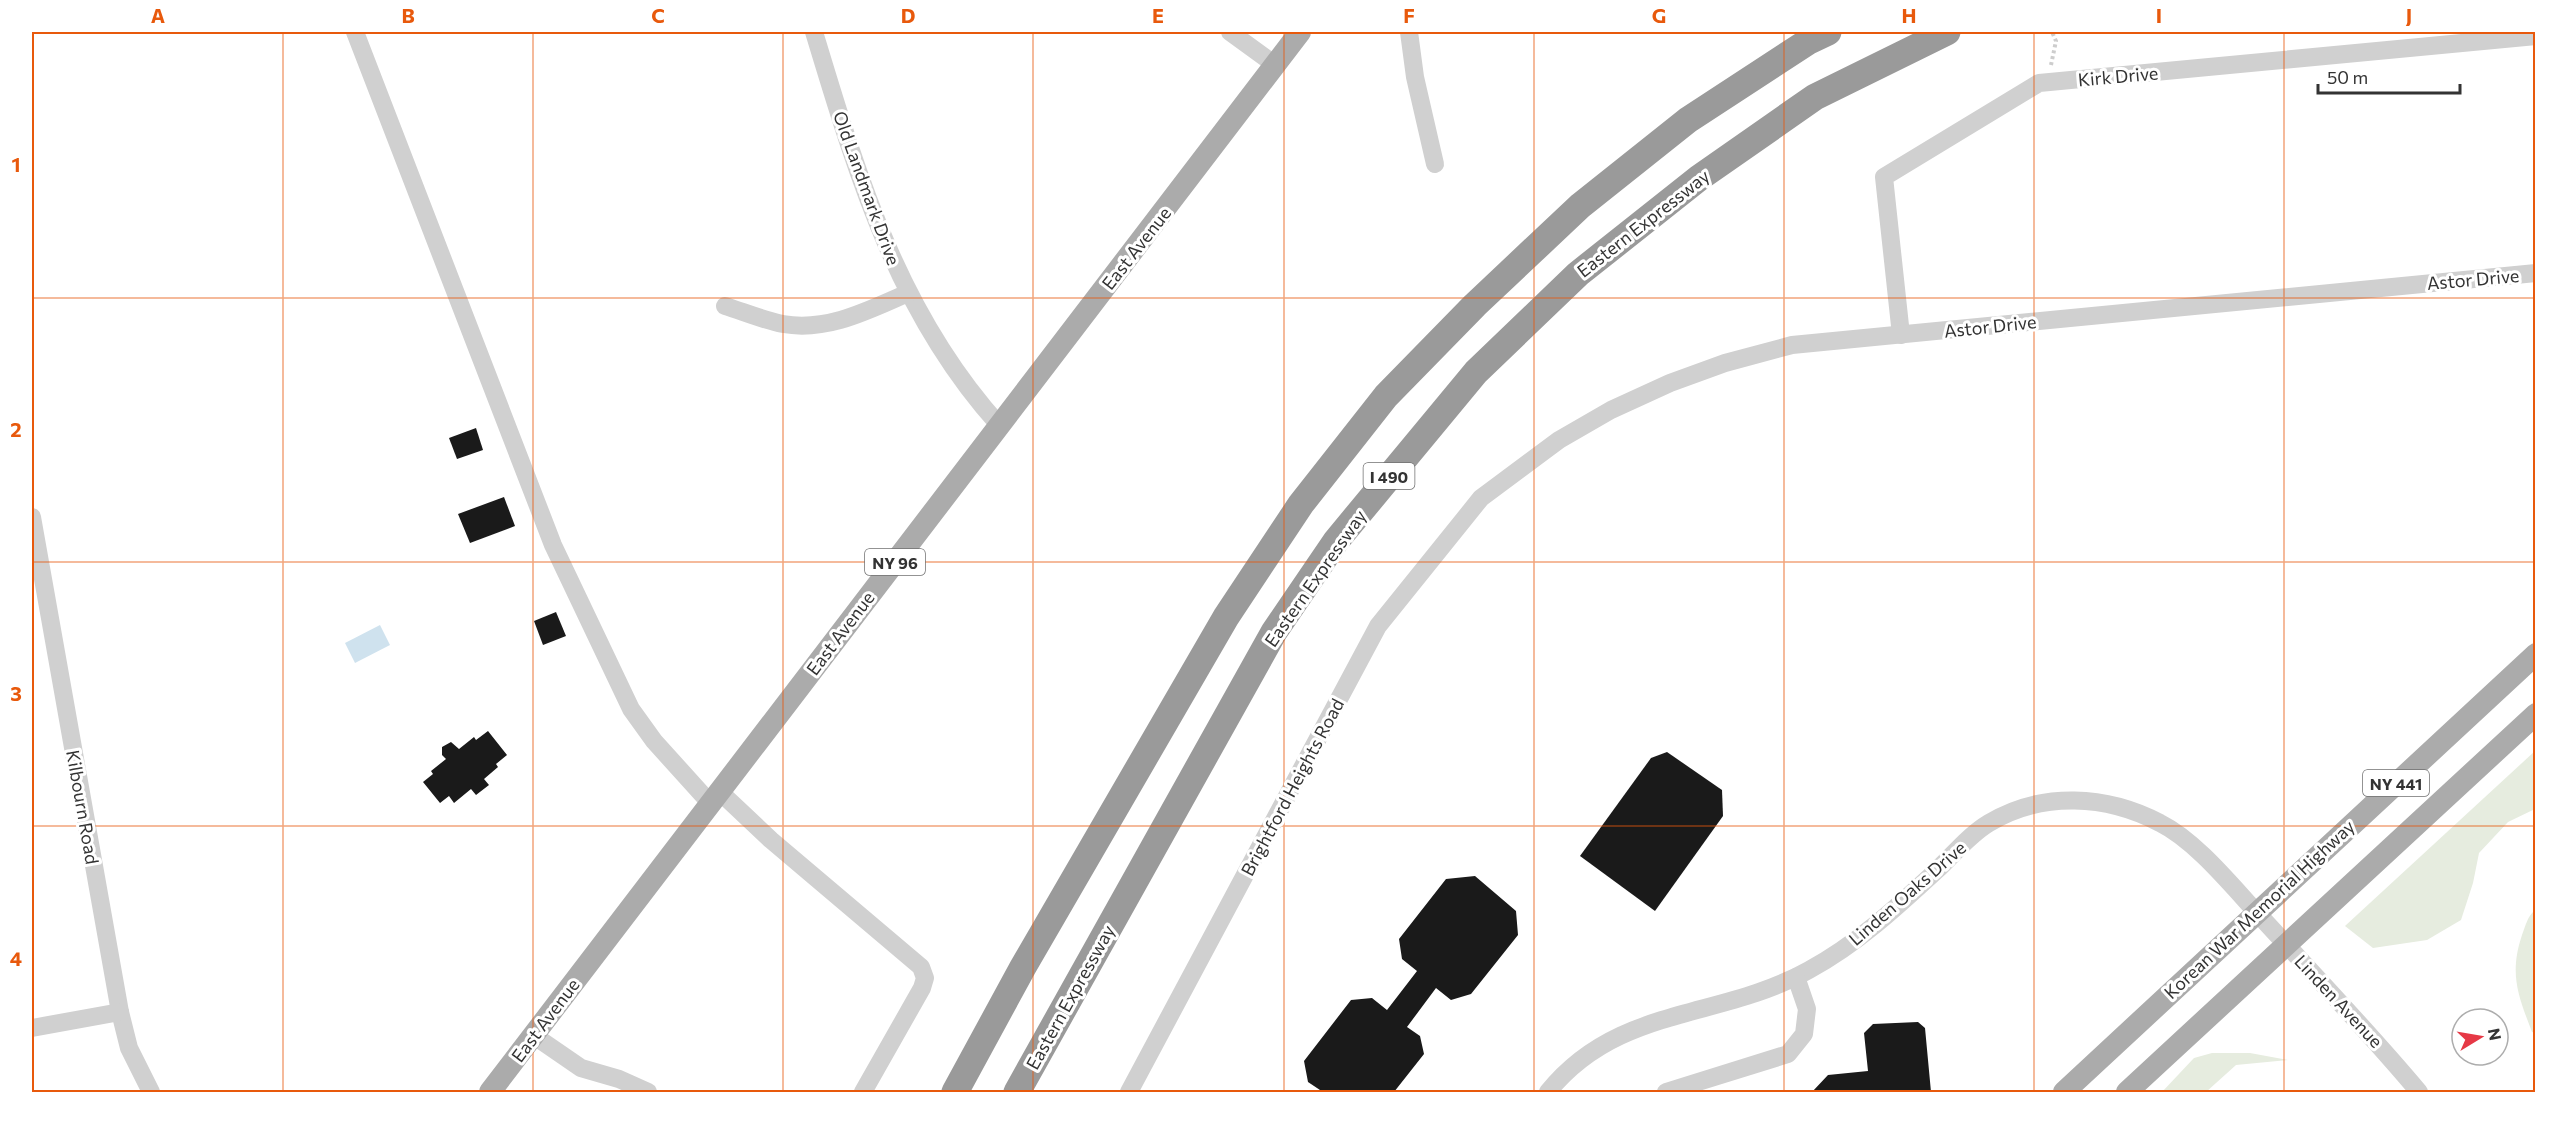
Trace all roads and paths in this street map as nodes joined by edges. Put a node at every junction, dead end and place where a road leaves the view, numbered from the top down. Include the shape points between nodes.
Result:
1 (355, 32) edge
2 (814, 32) edge
3 (1230, 32) edge
4 (1300, 32) edge
5 (1409, 32) edge
6 (1828, 32) edge
7 (1947, 32) edge
8 (2052, 32) edge
9 (2535, 36) edge
10 (1274, 64) junction
11 (2048, 82) junction
12 (1435, 164) dead end
13 (2535, 273) edge
14 (908, 293) junction
15 (725, 306) dead end
16 (1901, 335) junction
17 (999, 424) junction
18 (1481, 498) joint
19 (32, 517) edge
20 (2535, 654) edge
21 (2535, 714) edge
22 (715, 797) junction
23 (2256, 912) junction
24 (2286, 944) junction
25 (1796, 977) junction
26 (120, 1012) junction
27 (32, 1028) edge
28 (533, 1035) junction
29 (1698, 1088) edge
30 (151, 1092) edge
31 (490, 1092) edge
32 (648, 1092) edge
33 (863, 1092) edge
34 (955, 1092) edge
35 (1017, 1092) edge
36 (1129, 1092) edge
37 (1548, 1092) edge
38 (1666, 1092) edge
39 (2064, 1092) edge
40 (2127, 1092) edge
41 (2419, 1092) edge

1 - 22 street via 553,545 631,709 654,741
2 - 14 street, Old Landmark Drive via 873,214
3 - 10 street
4 - 10 main road, East Avenue / NY 96
5 - 12 street
6 - 34 highway, I 490 via 1688,120 1580,206 1386,396 1301,504 1226,617
7 - 35 highway, Eastern Expressway / I 490 via 1815,97 1699,178 1578,274 1476,372 1336,541 1274,632
8 - 11 path via 2056,41
9 - 11 street, Kirk Drive
10 - 17 main road, East Avenue / NY 96
11 - 16 street, Kirk Drive via 2039,83 1884,177
13 - 16 street, Astor Drive
14 - 15 street via 858,315 819,324 784,324
14 - 17 street, Old Landmark Drive via 968,390
16 - 18 street, Astor Drive via 1792,345 1670,383 1559,440
17 - 22 main road, East Avenue / NY 96
18 - 36 street, Brightford Heights Road via 1378,626
19 - 26 street, Kilbourn Road
20 - 23 main road, Korean War Memorial Highway / NY 441
21 - 24 main road, NY 441
22 - 28 main road, East Avenue / NY 96
22 - 33 street via 921,967 925,978 922,988
23 - 24 street, Linden Avenue
23 - 25 street, Linden Oaks Drive via 2190,845 2163,824 2111,805 2046,801 2017,808 1987,824 1879,922
23 - 39 main road, Korean War Memorial Highway / NY 441
24 - 40 main road, NY 441
24 - 41 street, Linden Avenue
25 - 29 street via 1807,1010 1804,1034 1788,1054
25 - 37 street, Linden Oaks Drive via 1613,1038 1583,1057
26 - 27 street
26 - 30 street, Kilbourn Road via 129,1048
28 - 31 main road, East Avenue / NY 96
28 - 32 street via 581,1068 619,1078
29 - 38 street

